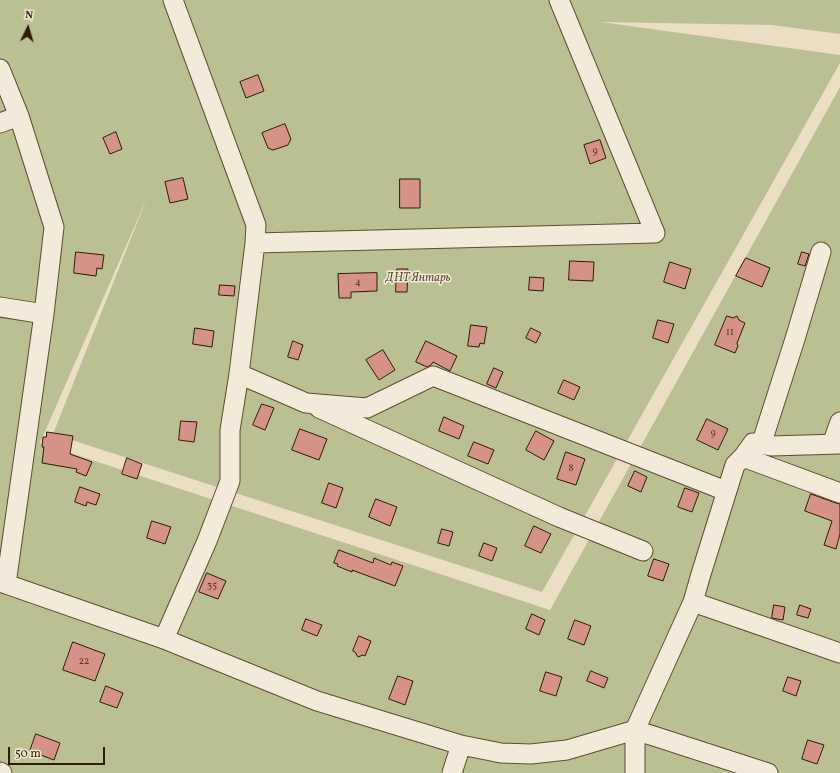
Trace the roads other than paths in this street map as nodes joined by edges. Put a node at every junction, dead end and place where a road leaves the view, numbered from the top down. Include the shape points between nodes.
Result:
1 (173, 0) edge
2 (560, 0) edge
3 (0, 69) edge
4 (19, 116) junction
5 (0, 123) edge
6 (255, 243) junction
7 (821, 252) dead end
8 (0, 307) edge
9 (44, 314) junction
10 (239, 374) junction
11 (306, 403) junction
12 (840, 422) edge
13 (761, 444) junction
14 (836, 444) edge
15 (744, 457) junction
16 (726, 491) junction
17 (840, 493) edge
18 (643, 551) dead end
19 (3, 583) edge
20 (693, 602) junction
21 (164, 639) junction
22 (840, 653) edge
23 (635, 730) junction
24 (461, 745) junction
25 (452, 773) edge
26 (636, 773) edge
27 (768, 773) edge

1 - 6 street via 256,225
2 - 6 street via 655,233
3 - 4 street
4 - 5 street
4 - 9 street via 54,226
6 - 10 street
7 - 13 street via 796,339
8 - 9 street
9 - 19 street
10 - 11 street
10 - 21 street via 230,430 230,481
11 - 16 street via 367,408 433,376
11 - 18 street via 559,517
12 - 14 street
13 - 14 street
13 - 15 street via 753,443
15 - 16 street via 734,465
15 - 17 street
16 - 20 street
19 - 21 street
20 - 22 street
20 - 23 street
21 - 24 street via 317,701
23 - 24 street via 567,750 531,754 501,753
23 - 26 street
23 - 27 street
24 - 25 street

